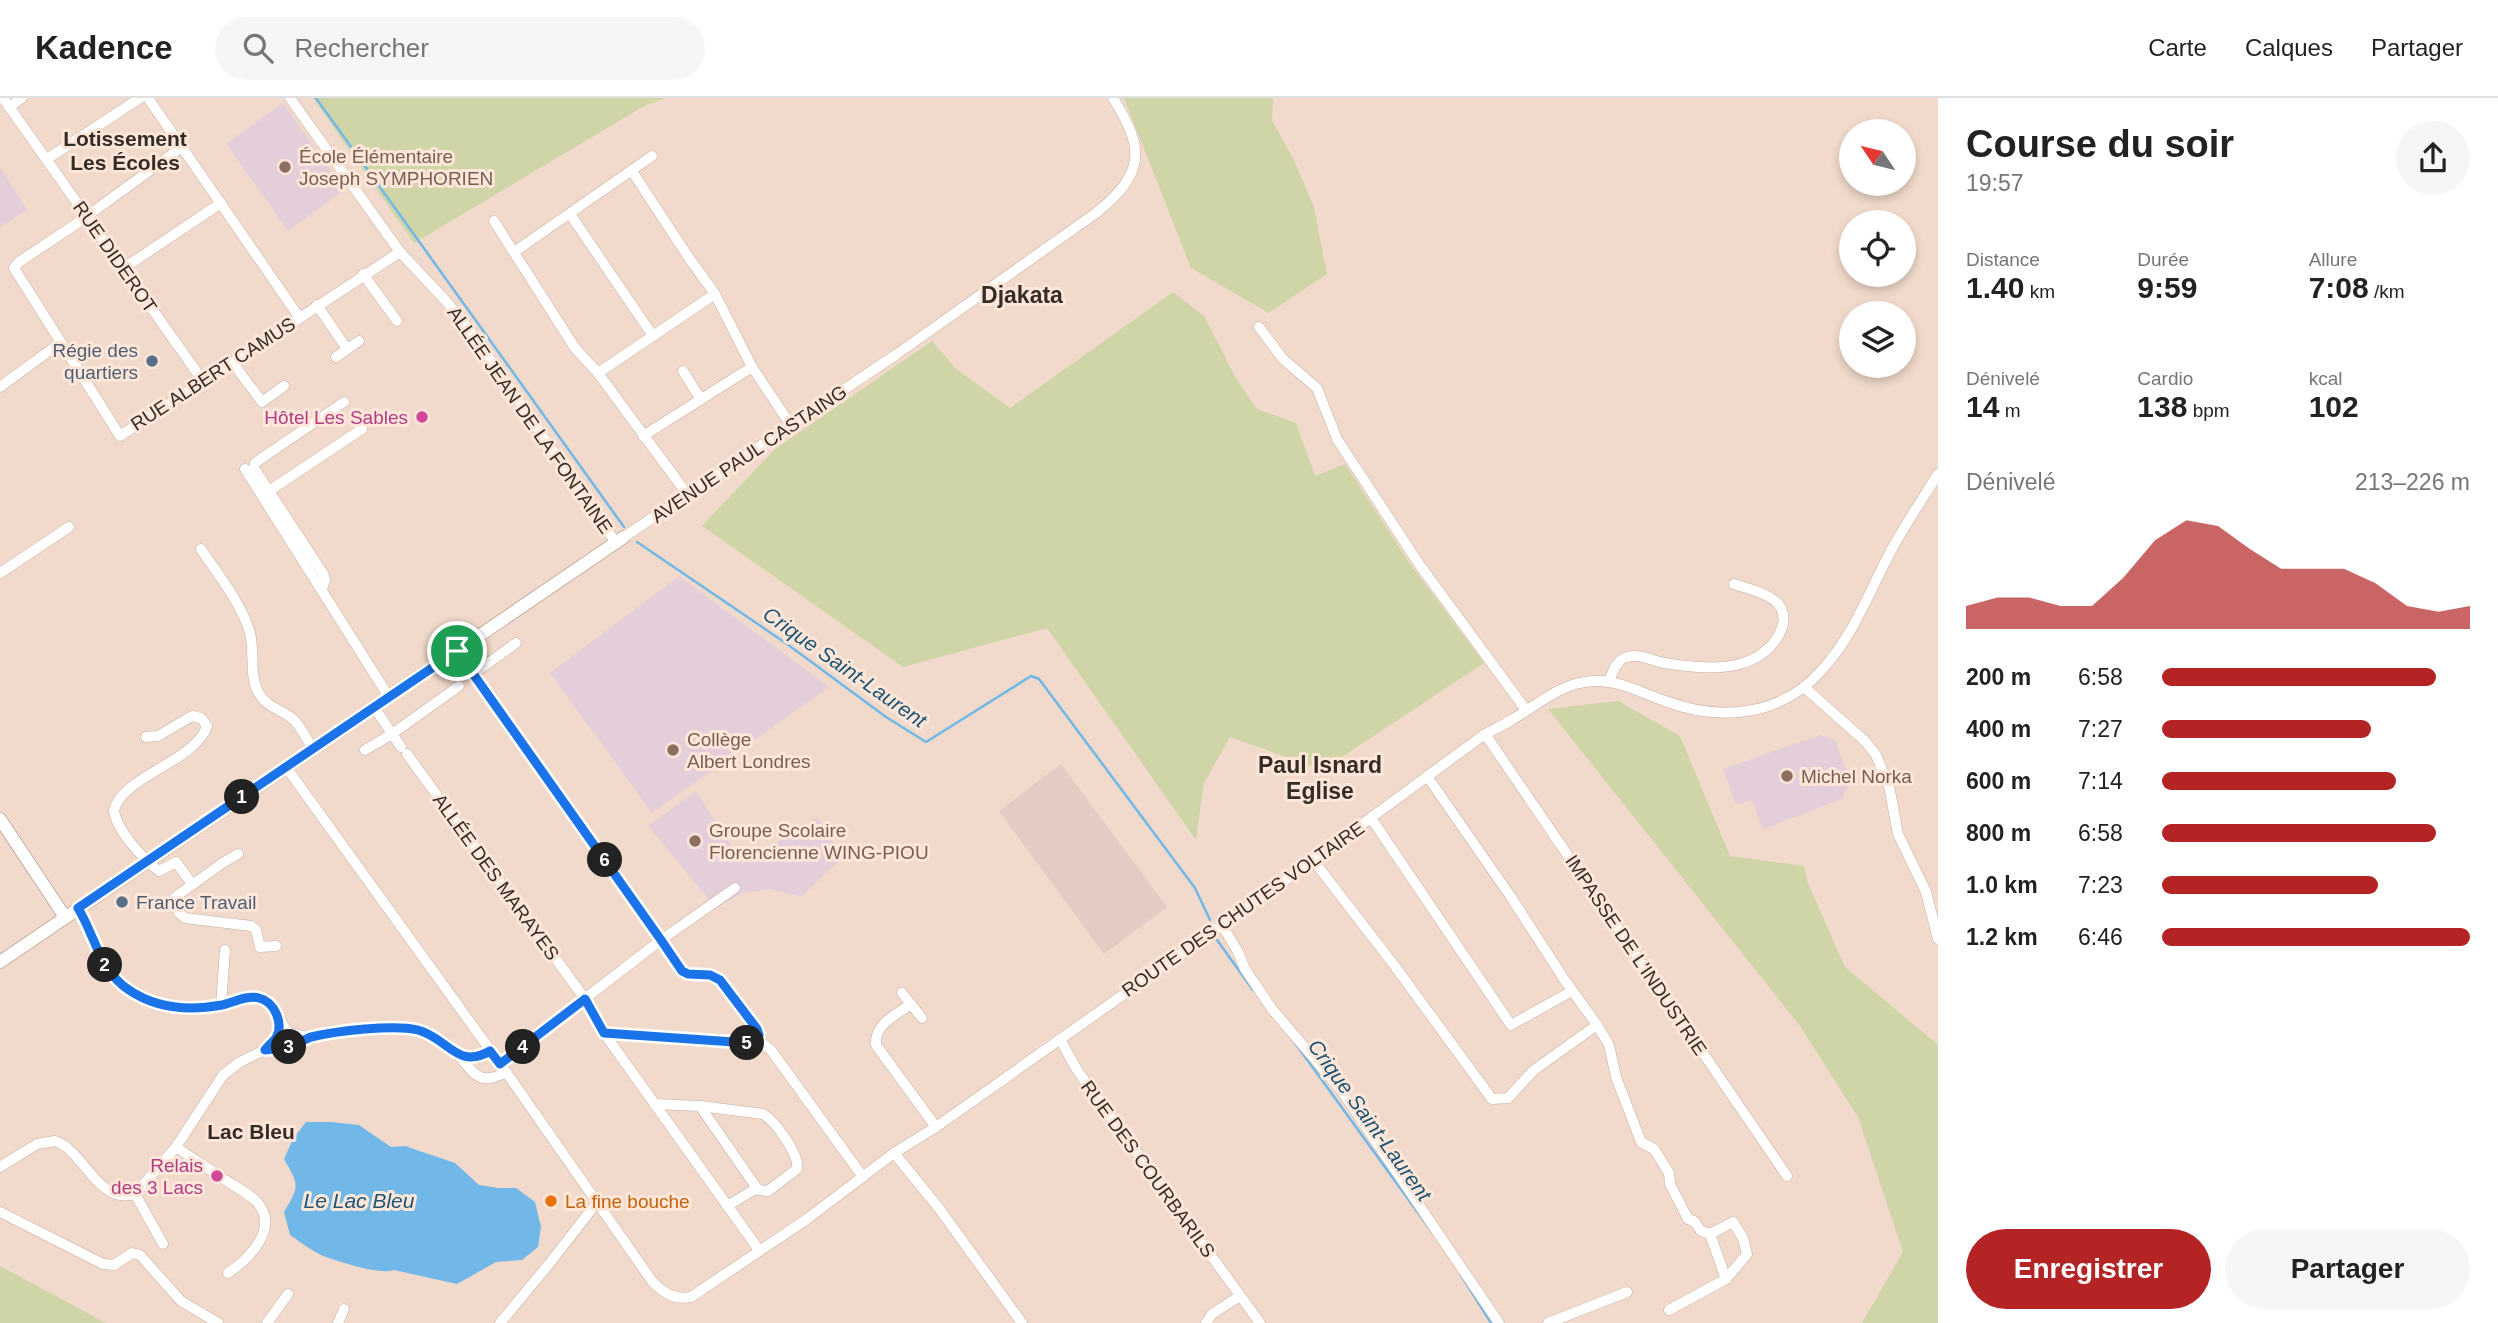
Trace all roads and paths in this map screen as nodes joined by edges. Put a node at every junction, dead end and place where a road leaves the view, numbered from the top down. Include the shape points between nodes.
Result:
1 (22, 98) edge
2 (140, 98) edge
3 (148, 98) edge
4 (290, 98) edge
5 (1112, 98) edge
6 (6, 102) edge
7 (182, 147) junction
8 (652, 156) dead end
9 (47, 159) junction
10 (632, 170) junction
11 (220, 203) junction
12 (570, 214) junction
13 (87, 216) junction
14 (494, 221) dead end
15 (400, 252) junction
16 (514, 252) junction
17 (124, 268) junction
18 (363, 274) junction
19 (715, 294) junction
20 (317, 305) junction
21 (299, 317) junction
22 (397, 321) dead end
23 (1259, 327) dead end
24 (653, 336) junction
25 (359, 341) dead end
26 (60, 343) junction
27 (347, 349) junction
28 (336, 357) dead end
29 (232, 362) junction
30 (752, 367) junction
31 (683, 370) dead end
32 (598, 373) junction
33 (203, 381) junction
34 (284, 386) dead end
35 (0, 387) edge
36 (700, 398) junction
37 (344, 402) dead end
38 (792, 426) junction
39 (362, 429) dead end
40 (643, 436) junction
41 (245, 469) dead end
42 (1938, 474) edge
43 (269, 491) junction
44 (687, 494) junction
45 (69, 527) dead end
46 (620, 540) junction
47 (201, 549) dead end
48 (0, 573) edge
49 (1734, 584) dead end
50 (322, 589) junction
51 (516, 643) dead end
52 (457, 651) junction
53 (473, 674) junction
54 (1609, 681) junction
55 (459, 686) dead end
56 (1804, 687) junction
57 (389, 697) junction
58 (374, 707) junction
59 (1526, 710) junction
60 (393, 734) junction
61 (1485, 734) junction
62 (146, 737) dead end
63 (313, 749) junction
64 (365, 750) dead end
65 (286, 767) junction
66 (1427, 776) junction
67 (1371, 818) junction
68 (0, 819) edge
69 (238, 855) dead end
70 (1313, 860) junction
71 (146, 861) junction
72 (192, 884) junction
73 (736, 888) dead end
74 (78, 908) junction
75 (65, 917) junction
76 (1222, 925) junction
77 (1938, 939) edge
78 (661, 940) junction
79 (276, 946) dead end
80 (225, 950) dead end
81 (0, 962) edge
82 (1572, 991) junction
83 (902, 993) dead end
84 (585, 999) junction
85 (911, 1004) junction
86 (221, 1005) junction
87 (922, 1018) dead end
88 (1597, 1025) junction
89 (604, 1033) junction
90 (284, 1038) junction
91 (1060, 1039) junction
92 (758, 1040) junction
93 (490, 1051) junction
94 (460, 1057) junction
95 (503, 1068) junction
96 (653, 1104) junction
97 (700, 1107) junction
98 (936, 1126) junction
99 (176, 1147) junction
100 (894, 1153) junction
101 (0, 1167) edge
102 (1787, 1176) dead end
103 (863, 1177) junction
104 (757, 1188) junction
105 (135, 1194) junction
106 (598, 1202) junction
107 (727, 1206) junction
108 (0, 1212) edge
109 (1710, 1234) junction
110 (163, 1244) dead end
111 (759, 1250) junction
112 (228, 1273) dead end
113 (1726, 1279) junction
114 (1627, 1292) dead end
115 (288, 1294) dead end
116 (1240, 1296) junction
117 (344, 1309) dead end
118 (1669, 1310) dead end
119 (218, 1323) edge
120 (267, 1323) edge
121 (338, 1323) edge
122 (500, 1323) edge
123 (1022, 1323) edge
124 (1206, 1323) edge
125 (1260, 1323) edge
126 (1499, 1323) edge
127 (1548, 1323) edge

1 - 6 street
2 - 9 street
3 - 7 street
4 - 15 street, ALLÉE JEAN DE LA FONTAINE
5 - 38 street, AVENUE PAUL CASTAING via 1136,154 1133,173 1120,192
6 - 9 street, RUE DIDEROT
7 - 11 street
7 - 13 street
8 - 10 street
9 - 13 street, RUE DIDEROT
10 - 12 street
10 - 19 street
11 - 17 street
11 - 21 street
12 - 16 street
12 - 24 street
13 - 17 street, RUE DIDEROT
13 - 26 street via 14,268
14 - 16 street
15 - 18 street, RUE ALBERT CAMUS
15 - 46 street, ALLÉE JEAN DE LA FONTAINE via 470,330
16 - 32 street via 575,348
17 - 33 street, RUE DIDEROT
18 - 20 street, RUE ALBERT CAMUS
18 - 22 street
19 - 24 street
19 - 30 street
20 - 21 street, RUE ALBERT CAMUS
20 - 27 street
21 - 29 street, RUE ALBERT CAMUS
23 - 59 street via 1283,359 1317,388 1337,439 1419,564
24 - 32 street
25 - 27 street
26 - 33 street, RUE ALBERT CAMUS via 120,436
26 - 35 street
27 - 28 street
29 - 33 street, RUE ALBERT CAMUS
29 - 34 street via 261,402
30 - 36 street
30 - 38 street
31 - 36 street
32 - 40 street
36 - 40 street
37 - 43 street via 256,463 254,468
38 - 44 street, AVENUE PAUL CASTAING
39 - 43 street
40 - 44 street
41 - 50 street
42 - 56 street, ROUTE DES CHUTES VOLTAIRE via 1893,547 1851,631
43 - 50 street via 324,575
44 - 46 street, AVENUE PAUL CASTAING
45 - 48 street
46 - 52 street, AVENUE PAUL CASTAING
47 - 63 street via 247,624 258,693 296,722
49 - 54 street via 1776,601 1782,610 1783,628 1761,655 1732,667 1625,657
50 - 57 street
51 - 53 street
52 - 53 street
52 - 57 street, AVENUE PAUL CASTAING
53 - 78 street
54 - 56 street, ROUTE DES CHUTES VOLTAIRE via 1681,707 1726,714 1763,708
54 - 59 street, ROUTE DES CHUTES VOLTAIRE via 1568,686
55 - 60 street
56 - 77 street via 1876,755 1889,786 1898,834 1926,892
57 - 58 street, AVENUE PAUL CASTAING
58 - 60 street, ALLÉE DES MARAYES
58 - 63 street, AVENUE PAUL CASTAING
59 - 61 street, ROUTE DES CHUTES VOLTAIRE
60 - 64 street
60 - 84 street, ALLÉE DES MARAYES
61 - 66 street, ROUTE DES CHUTES VOLTAIRE
61 - 102 street, IMPASSE DE L'INDUSTRIE
62 - 71 street via 159,736 192,716 207,726 198,742 123,794 115,805 115,819
63 - 65 street, AVENUE PAUL CASTAING
65 - 71 street, AVENUE PAUL CASTAING
65 - 93 street
66 - 67 street, ROUTE DES CHUTES VOLTAIRE
66 - 82 street
67 - 70 street, ROUTE DES CHUTES VOLTAIRE
67 - 82 street via 1511,1025
68 - 75 street
69 - 72 street
70 - 76 street, ROUTE DES CHUTES VOLTAIRE
70 - 88 street via 1492,1099 1508,1098 1534,1070
71 - 72 street via 159,871 176,862
71 - 74 street, AVENUE PAUL CASTAING
72 - 79 street via 175,897 179,914 251,926 260,947
73 - 78 street
74 - 75 street, AVENUE PAUL CASTAING
74 - 86 street via 111,975 127,989 171,1007
75 - 81 street, AVENUE PAUL CASTAING
76 - 91 street, ROUTE DES CHUTES VOLTAIRE
76 - 126 street via 1272,1009 1341,1090
78 - 84 street
78 - 92 street via 682,971 720,980 757,1029
80 - 86 street
82 - 88 street
83 - 85 street
84 - 89 street, ALLÉE DES MARAYES
84 - 95 street
85 - 87 street
85 - 98 street via 882,1026 876,1035 877,1045
86 - 90 street via 261,999 273,1008
88 - 109 street via 1609,1045 1641,1142 1654,1149 1669,1173 1688,1219
89 - 92 street
89 - 96 street, ALLÉE DES MARAYES
90 - 94 street via 387,1027 417,1030 432,1035
90 - 99 street via 223,1074
91 - 98 street, ROUTE DES CHUTES VOLTAIRE
91 - 116 street, RUE DES COURBARILS via 1077,1070
92 - 103 street via 771,1050
93 - 94 street
93 - 95 street
94 - 95 street via 466,1068 481,1078 493,1079
95 - 106 street
96 - 97 street
96 - 107 street, ALLÉE DES MARAYES
97 - 104 street
97 - 104 street via 763,1114 771,1119 797,1156 798,1167 768,1191
98 - 100 street, ROUTE DES CHUTES VOLTAIRE
99 - 105 street
99 - 112 street via 251,1197 261,1209 260,1241 249,1257
100 - 103 street, ROUTE DES CHUTES VOLTAIRE
100 - 123 street
101 - 105 street via 37,1144 55,1141 68,1148 109,1191
103 - 111 street, ROUTE DES CHUTES VOLTAIRE
104 - 107 street
105 - 110 street
106 - 111 street, ROUTE DES CHUTES VOLTAIRE via 652,1281 679,1298 698,1293
106 - 122 street
107 - 111 street, ALLÉE DES MARAYES
108 - 119 street via 103,1264 114,1265 132,1253 140,1255 181,1301
109 - 113 street
109 - 113 street via 1733,1222 1743,1238 1747,1254
113 - 118 street
114 - 127 street
115 - 120 street
116 - 124 street
116 - 125 street, RUE DES COURBARILS
117 - 121 street

